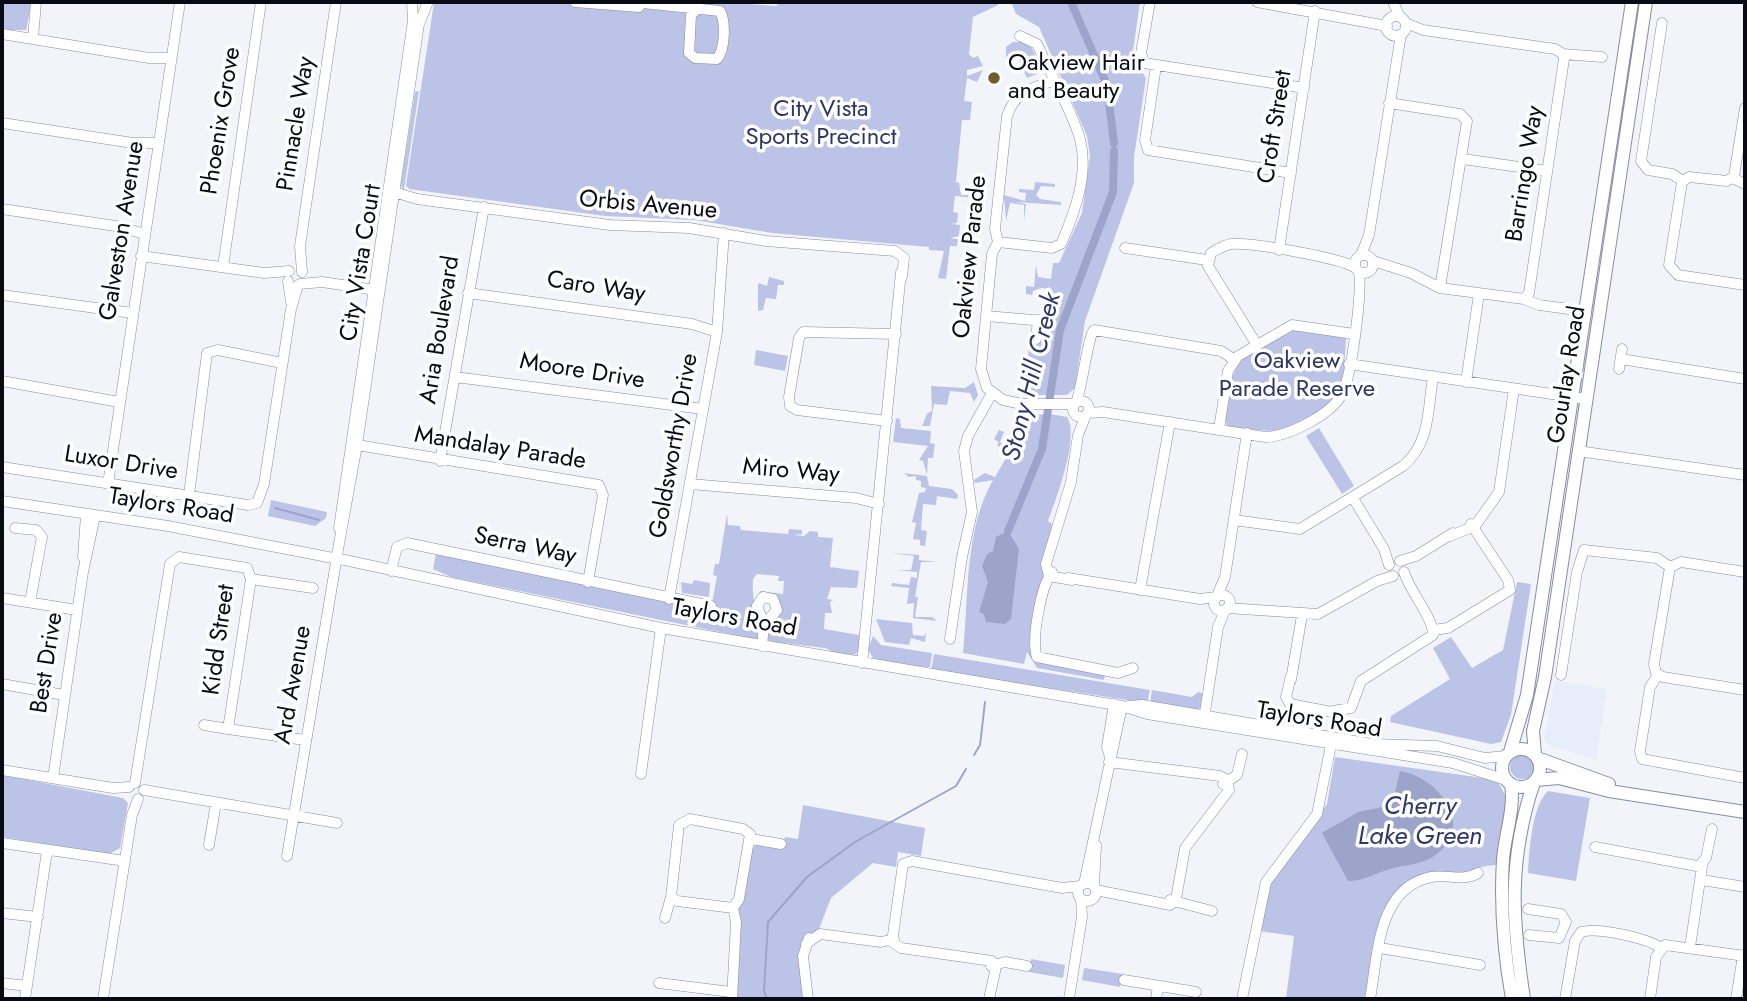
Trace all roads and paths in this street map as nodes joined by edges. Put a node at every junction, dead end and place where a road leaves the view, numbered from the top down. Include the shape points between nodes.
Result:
1 (36, 2) edge
2 (180, 2) edge
3 (261, 2) edge
4 (414, 2) edge
5 (427, 2) edge
6 (575, 2) edge
7 (633, 2) edge
8 (1150, 2) edge
9 (1257, 2) edge
10 (1632, 2) edge
11 (1646, 2) edge
12 (1280, 3) edge
13 (337, 4) edge
14 (695, 11) junction
15 (1315, 11) junction
16 (1662, 23) dead end
17 (1396, 25) junction
18 (2, 34) edge
19 (1020, 36) dead end
20 (30, 38) junction
21 (1563, 54) junction
22 (1602, 57) dead end
23 (171, 61) junction
24 (1156, 66) junction
25 (1052, 81) junction
26 (1304, 88) junction
27 (1389, 103) junction
28 (1745, 108) edge
29 (2, 123) edge
30 (158, 147) junction
31 (1463, 159) junction
32 (1547, 172) junction
33 (1291, 173) junction
34 (1733, 178) junction
35 (1683, 181) junction
36 (1745, 184) edge
37 (394, 195) junction
38 (480, 207) junction
39 (2, 209) edge
40 (145, 231) junction
41 (727, 234) junction
42 (998, 242) junction
43 (1125, 248) dead end
44 (1279, 250) junction
45 (141, 254) junction
46 (1207, 260) junction
47 (1365, 264) junction
48 (221, 266) junction
49 (295, 277) junction
50 (1745, 285) edge
51 (1440, 288) junction
52 (375, 289) junction
53 (468, 290) junction
54 (1479, 294) junction
55 (2, 295) edge
56 (1524, 299) junction
57 (1569, 309) dead end
58 (132, 315) junction
59 (986, 316) junction
60 (717, 328) junction
61 (1354, 334) junction
62 (896, 337) junction
63 (1036, 339) dead end
64 (1256, 345) junction
65 (1621, 359) dead end
66 (1235, 360) junction
67 (283, 361) junction
68 (1349, 363) junction
69 (455, 374) junction
70 (1433, 376) junction
71 (1745, 379) edge
72 (2, 381) edge
73 (1466, 382) junction
74 (1516, 389) junction
75 (992, 393) junction
76 (1572, 397) junction
77 (119, 399) junction
78 (1586, 399) junction
79 (1081, 409) junction
80 (703, 412) junction
81 (888, 418) junction
82 (1168, 422) junction
83 (1219, 429) junction
84 (1247, 433) junction
85 (356, 448) junction
86 (1578, 451) junction
87 (442, 461) junction
88 (2, 467) edge
89 (1745, 475) edge
90 (690, 481) junction
91 (106, 483) junction
92 (186, 495) junction
93 (879, 500) junction
94 (1354, 500) junction
95 (2, 501) edge
96 (91, 516) junction
97 (1234, 520) junction
98 (2, 526) edge
99 (1472, 526) junction
100 (340, 531) junction
101 (336, 559) junction
102 (1670, 567) junction
103 (1396, 568) junction
104 (391, 571) junction
105 (1745, 572) edge
106 (1051, 574) junction
107 (251, 579) junction
108 (588, 582) junction
109 (313, 588) dead end
110 (1142, 590) junction
111 (2, 598) edge
112 (669, 599) junction
113 (31, 602) junction
114 (1221, 603) junction
115 (711, 606) dead end
116 (77, 610) junction
117 (1300, 615) junction
118 (764, 624) dead end
119 (660, 628) junction
120 (1433, 630) junction
121 (950, 639) dead end
122 (762, 646) junction
123 (862, 663) junction
124 (1133, 668) dead end
125 (1561, 675) dead end
126 (1658, 675) junction
127 (2, 684) edge
128 (1745, 690) edge
129 (64, 693) junction
130 (1120, 705) junction
131 (1203, 719) junction
132 (204, 725) dead end
133 (228, 729) junction
134 (305, 740) junction
135 (1331, 745) junction
136 (1242, 754) dead end
137 (1508, 754) junction
138 (1536, 756) junction
139 (1109, 760) junction
140 (2, 770) edge
141 (641, 774) dead end
142 (51, 778) junction
143 (1745, 778) edge
144 (1535, 781) junction
145 (1508, 782) junction
146 (1225, 783) junction
147 (136, 791) junction
148 (1644, 795) junction
149 (216, 803) junction
150 (1745, 812) edge
151 (293, 816) junction
152 (337, 823) dead end
153 (1712, 829) dead end
154 (751, 839) junction
155 (2, 843) edge
156 (781, 844) dead end
157 (209, 845) dead end
158 (1595, 847) dead end
159 (49, 851) junction
160 (287, 856) dead end
161 (124, 863) junction
162 (1700, 865) junction
163 (1478, 873) dead end
164 (1702, 880) junction
165 (1745, 887) edge
166 (1087, 892) junction
167 (671, 897) junction
168 (1172, 901) junction
169 (733, 908) junction
170 (1528, 909) dead end
171 (1212, 911) dead end
172 (2, 913) edge
173 (665, 918) dead end
174 (38, 919) junction
175 (1565, 929) junction
176 (1529, 936) dead end
177 (1577, 936) junction
178 (892, 940) junction
179 (1690, 947) junction
180 (1380, 948) junction
181 (1661, 948) junction
182 (1744, 956) edge
183 (1480, 965) dead end
184 (993, 966) junction
185 (1027, 966) dead end
186 (1124, 980) dead end
187 (659, 983) dead end
188 (6, 984) edge
189 (1158, 986) junction
190 (26, 991) edge
191 (1196, 992) dead end
192 (732, 996) edge
193 (103, 999) edge
194 (808, 999) edge
195 (989, 999) edge
196 (1069, 999) edge
197 (1156, 999) edge
198 (1242, 999) edge
199 (1370, 999) edge
200 (1512, 999) edge
201 (1524, 999) edge
202 (1565, 999) edge
203 (1650, 999) edge
204 (1736, 999) edge

1 - 20 street
2 - 23 street, Galveston Avenue
3 - 48 street, Phoenix Grove
4 - 5 street
4 - 52 street, City Vista Court
5 - 37 street, City Vista Court via 419,24
6 - 14 street
7 - 14 street
8 - 24 street via 1141,57 1144,63
9 - 12 street
10 - 76 main road, Gourlay Road
11 - 78 main road, Gourlay Road
12 - 15 street
13 - 49 street, Pinnacle Way
14 - 14 street via 723,14 719,58 695,58 689,53
15 - 17 street
15 - 26 street, Croft Street
16 - 35 street via 1665,36 1641,161 1648,170
17 - 21 street via 1555,49
17 - 27 street
18 - 20 street
19 - 25 street via 1037,44
20 - 23 street
21 - 22 street
21 - 32 street, Barringo Way
23 - 30 street, Galveston Avenue
24 - 26 street
24 - 33 street via 1145,140 1148,150
25 - 42 street, Oakview Parade via 1023,92 1009,108 995,229
25 - 42 street via 1079,138 1082,164 1075,212 1056,248
26 - 33 street, Croft Street
27 - 31 street via 1465,117
27 - 47 street
28 - 34 street
29 - 30 street
30 - 40 street, Galveston Avenue
31 - 32 street
31 - 51 street
32 - 56 street, Barringo Way via 1529,293
33 - 44 street, Croft Street
34 - 35 street via 1689,177
34 - 36 street
35 - 50 street via 1668,265 1672,272
37 - 38 street, Orbis Avenue
37 - 52 street, City Vista Court
38 - 41 street, Orbis Avenue via 610,225
38 - 53 street, Aria Boulevard
39 - 40 street
40 - 45 street, Galveston Avenue
41 - 60 street, Goldsworthy Drive
41 - 62 street, Orbis Avenue via 902,253 905,261
42 - 59 street, Oakview Parade via 992,254
43 - 46 street
44 - 46 street via 1229,244
44 - 47 street
45 - 48 street
45 - 58 street, Galveston Avenue
46 - 64 street
47 - 51 street via 1402,271
47 - 61 street
48 - 49 street
49 - 52 street
49 - 67 street, Luxor Drive
51 - 54 street
52 - 85 street, City Vista Court
52 - 100 street, City Vista Court via 338,517
53 - 60 street, Caro Way
53 - 69 street, Aria Boulevard
54 - 56 street
54 - 73 street
55 - 58 street
56 - 57 street
58 - 77 street, Galveston Avenue
59 - 63 street via 1041,321
59 - 75 street, Oakview Parade via 981,369
60 - 80 street, Goldsworthy Drive
61 - 64 street via 1292,325
61 - 68 street
62 - 81 street, Orbis Avenue
62 - 81 street via 803,332 789,397 795,409
64 - 66 street
65 - 71 street
66 - 79 street via 1221,351 1097,334 1088,348
66 - 83 street via 1228,371
67 - 92 street via 212,355 206,367
67 - 92 street, Luxor Drive via 257,503
68 - 70 street
68 - 84 street via 1345,389 1330,408 1285,435
69 - 80 street, Moore Drive
69 - 87 street, Aria Boulevard
70 - 73 street
70 - 94 street via 1420,449 1404,466
72 - 77 street
73 - 74 street
74 - 76 street
74 - 99 street via 1501,487
75 - 79 street via 1029,405
75 - 121 street via 964,451 972,512
76 - 78 street
76 - 137 main road, Gourlay Road via 1527,695
77 - 91 street, Galveston Avenue
78 - 86 main road, Gourlay Road
79 - 82 street
79 - 106 street via 1071,482 1046,568
80 - 90 street, Goldsworthy Drive
81 - 93 street, Orbis Avenue
82 - 83 street
82 - 110 street
83 - 84 street
84 - 97 street
85 - 87 street, Mandalay Parade
85 - 100 street, City Vista Court
86 - 89 street
86 - 138 main road, Gourlay Road via 1545,677 1532,731
87 - 108 street, Mandalay Parade via 601,487
88 - 91 street, Luxor Drive
90 - 93 street, Miro Way
90 - 112 street, Goldsworthy Drive
91 - 92 street, Luxor Drive
93 - 123 street, Orbis Avenue
94 - 97 street via 1300,529
94 - 103 street
95 - 96 street, Taylors Road
96 - 101 street, Taylors Road
96 - 116 street, Best Drive
97 - 114 street
98 - 113 street via 37,536 39,554
99 - 103 street
99 - 120 street via 1507,587 1448,628
100 - 101 street, City Vista Court
101 - 104 street, Taylors Road
101 - 134 street, Ard Avenue
102 - 105 street via 1681,562
102 - 125 street via 1657,558 1584,550 1577,572 1569,660
102 - 126 street via 1654,664
103 - 117 street via 1327,611
103 - 120 street
104 - 108 street, Serra Way via 396,548 407,543
104 - 119 street, Taylors Road
106 - 110 street
106 - 124 street via 1044,586 1037,657 1118,673
107 - 109 street
107 - 133 street, Kidd Street
107 - 147 street, Kidd Street via 247,568 195,559 177,562 169,582
108 - 112 street, Serra Way
110 - 114 street
111 - 113 street
112 - 115 street
113 - 116 street
114 - 117 street
114 - 131 street
116 - 129 street, Best Drive
117 - 120 street via 1292,699 1333,711 1349,709 1361,681 1428,639
118 - 122 street
119 - 122 street, Taylors Road
119 - 141 street
122 - 123 street, Taylors Road
123 - 130 street, Taylors Road
126 - 128 street
126 - 143 street via 1650,687 1642,759
127 - 129 street
129 - 142 street, Best Drive
130 - 131 street, Taylors Road via 1142,705
130 - 139 street via 1107,747
131 - 135 street, Taylors Road
131 - 137 street, Taylors Road via 1372,744 1437,746 1485,758
132 - 133 street, Kidd Street
133 - 134 street, Kidd Street
134 - 151 street, Ard Avenue
135 - 145 street, Taylors Road via 1469,766
135 - 198 street via 1317,814 1266,882
136 - 146 street via 1237,775
137 - 138 main road via 1525,750
137 - 145 main road via 1502,768
138 - 144 main road via 1540,771
138 - 148 main road
139 - 146 street via 1220,776
139 - 166 street
140 - 142 street
142 - 147 street
144 - 145 main road via 1523,787
144 - 148 main road via 1559,778 1596,789
144 - 201 main road via 1518,836 1515,879
145 - 200 main road via 1512,806 1505,837 1502,901
146 - 168 street via 1229,790 1185,848
147 - 149 street
147 - 161 street, Kidd Street
148 - 150 main road
149 - 151 street
149 - 157 street
151 - 152 street
151 - 160 street, Ard Avenue
153 - 162 street
154 - 156 street
154 - 167 street via 743,830 684,820 678,830
154 - 169 street via 739,899
155 - 159 street
158 - 162 street
159 - 161 street
159 - 174 street
161 - 193 street, Kidd Street
162 - 164 street
163 - 180 street via 1428,877 1408,887 1386,915
164 - 165 street
164 - 179 street
166 - 168 street via 1166,906
166 - 178 street via 906,862 901,868
166 - 196 street
167 - 169 street
167 - 173 street
168 - 171 street
169 - 192 street
170 - 175 street via 1561,914
172 - 174 street
174 - 190 street
175 - 176 street via 1559,938
175 - 177 street
177 - 181 street via 1586,930 1648,940
177 - 202 street
178 - 184 street
178 - 194 street via 817,934 806,944 803,956
179 - 181 street via 1669,944
179 - 182 street
180 - 183 street
180 - 199 street
181 - 203 street
182 - 204 street
184 - 185 street via 1005,962
184 - 195 street
186 - 189 street
187 - 192 street
188 - 190 street
189 - 191 street
189 - 197 street

